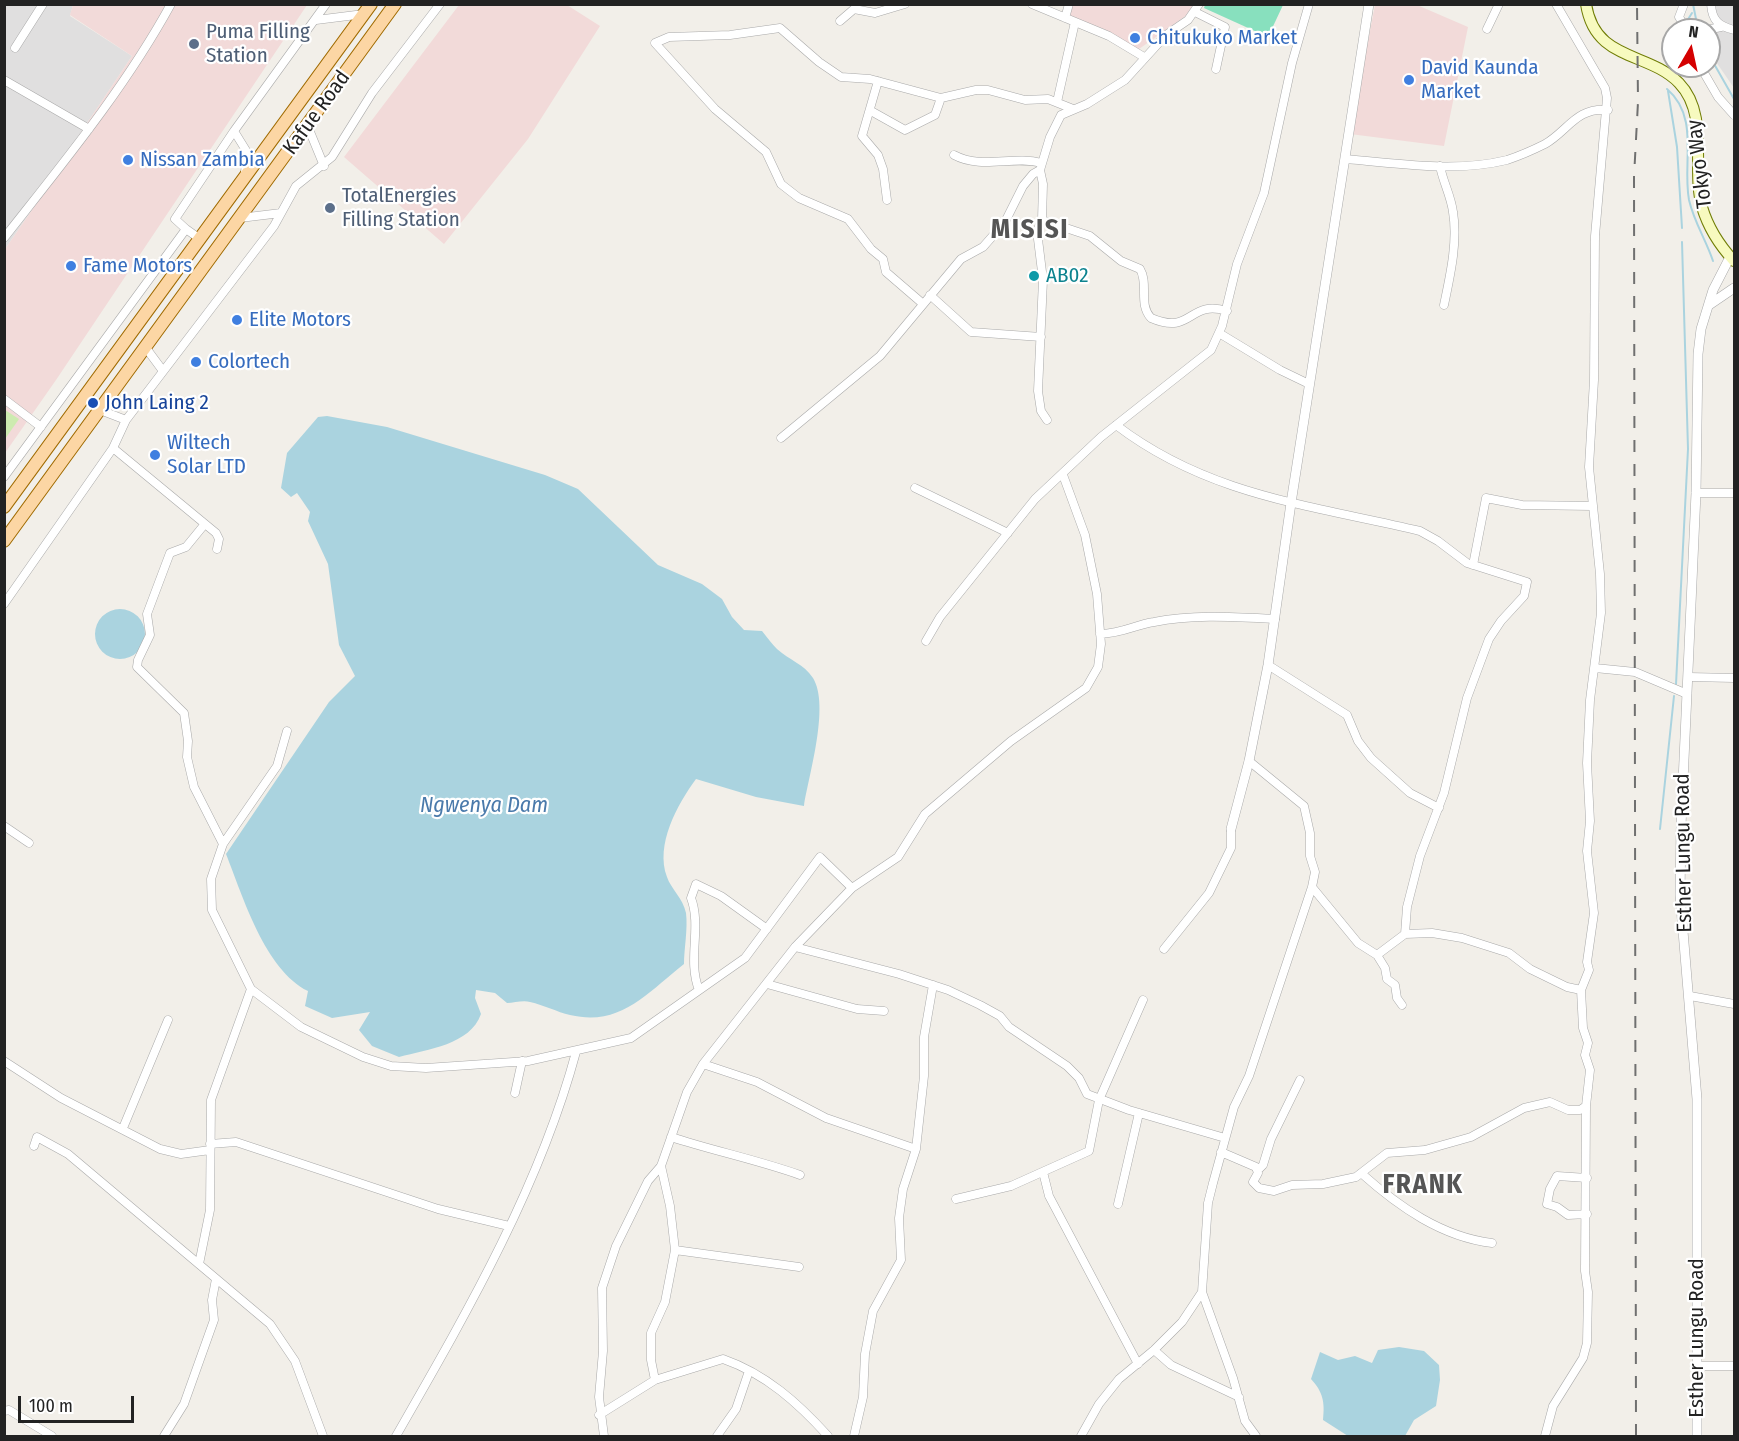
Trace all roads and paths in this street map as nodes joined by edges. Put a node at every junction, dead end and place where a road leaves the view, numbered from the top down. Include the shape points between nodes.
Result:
1 (43, 4) edge
2 (171, 4) edge
3 (326, 4) edge
4 (395, 4) edge
5 (440, 4) edge
6 (905, 4) edge
7 (1032, 4) edge
8 (1069, 4) edge
9 (1309, 4) edge
10 (1369, 4) edge
11 (1499, 4) edge
12 (1556, 4) edge
13 (1586, 4) edge
14 (1684, 4) edge
15 (1197, 8) edge
16 (368, 9) edge
17 (1065, 18) junction
18 (1680, 18) edge
19 (316, 20) junction
20 (840, 21) dead end
21 (1075, 22) junction
22 (1721, 27) edge
23 (1487, 29) dead end
24 (1734, 30) edge
25 (15, 48) dead end
26 (1144, 57) junction
27 (1216, 69) dead end
28 (1707, 78) edge
29 (4, 80) edge
30 (878, 81) junction
31 (941, 98) junction
32 (1057, 102) junction
33 (1072, 109) junction
34 (1608, 110) junction
35 (871, 111) junction
36 (1734, 115) edge
37 (308, 127) junction
38 (89, 129) junction
39 (234, 131) junction
40 (954, 155) dead end
41 (1345, 159) junction
42 (324, 166) junction
43 (1041, 166) junction
44 (1440, 166) junction
45 (244, 180) junction
46 (887, 200) dead end
47 (281, 213) junction
48 (240, 218) junction
49 (1042, 220) junction
50 (186, 229) junction
51 (4, 238) edge
52 (200, 239) junction
53 (1732, 259) edge
54 (1734, 288) edge
55 (930, 296) junction
56 (922, 303) junction
57 (1444, 306) dead end
58 (1708, 306) junction
59 (1227, 311) junction
60 (1219, 333) junction
61 (1041, 337) junction
62 (146, 348) junction
63 (163, 372) junction
64 (1309, 384) junction
65 (4, 399) edge
66 (100, 410) junction
67 (126, 420) junction
68 (1047, 420) dead end
69 (1116, 425) junction
70 (41, 427) junction
71 (781, 438) dead end
72 (31, 441) junction
73 (113, 448) junction
74 (46, 452) junction
75 (1063, 475) junction
76 (4, 477) edge
77 (915, 488) dead end
78 (1696, 493) junction
79 (1734, 493) edge
80 (1290, 503) junction
81 (1592, 506) junction
82 (4, 507) edge
83 (204, 525) junction
84 (1008, 534) junction
85 (4, 541) edge
86 (217, 549) dead end
87 (1473, 564) junction
88 (4, 604) edge
89 (1275, 619) junction
90 (1100, 634) junction
91 (926, 641) dead end
92 (1268, 665) junction
93 (1595, 668) junction
94 (1689, 677) junction
95 (1734, 678) edge
96 (1687, 694) junction
97 (287, 731) dead end
98 (1249, 761) junction
99 (1439, 808) junction
100 (4, 826) edge
101 (1231, 829) joint
102 (29, 843) dead end
103 (223, 844) junction
104 (1312, 887) junction
105 (852, 888) junction
106 (767, 929) junction
107 (1405, 934) junction
108 (795, 947) junction
109 (1164, 949) dead end
110 (1377, 955) junction
111 (767, 984) junction
112 (933, 985) junction
113 (251, 988) junction
114 (699, 990) junction
115 (1581, 990) junction
116 (1690, 996) junction
117 (1143, 1000) dead end
118 (1734, 1004) edge
119 (1402, 1005) dead end
120 (884, 1011) dead end
121 (168, 1020) dead end
122 (576, 1052) junction
123 (4, 1061) edge
124 (522, 1061) junction
125 (703, 1064) junction
126 (1300, 1080) dead end
127 (515, 1093) dead end
128 (1099, 1100) junction
129 (1586, 1106) junction
130 (1139, 1113) junction
131 (123, 1128) junction
132 (671, 1137) junction
133 (1225, 1138) junction
134 (34, 1146) dead end
135 (210, 1147) junction
136 (916, 1149) junction
137 (1221, 1152) junction
138 (661, 1166) junction
139 (1259, 1169) junction
140 (1043, 1172) junction
141 (1361, 1173) junction
142 (800, 1175) dead end
143 (1587, 1178) junction
144 (956, 1199) dead end
145 (1118, 1203) dead end
146 (1587, 1214) junction
147 (509, 1226) junction
148 (1492, 1243) dead end
149 (675, 1250) junction
150 (199, 1264) junction
151 (800, 1267) dead end
152 (216, 1279) junction
153 (1202, 1292) junction
154 (1154, 1350) junction
155 (1138, 1364) junction
156 (1698, 1366) junction
157 (1734, 1366) edge
158 (749, 1371) junction
159 (655, 1380) junction
160 (1239, 1397) junction
161 (4, 1411) edge
162 (599, 1415) junction
163 (52, 1437) edge
164 (165, 1437) edge
165 (323, 1437) edge
166 (396, 1437) edge
167 (604, 1437) edge
168 (717, 1437) edge
169 (828, 1437) edge
170 (854, 1437) edge
171 (1081, 1437) edge
172 (1256, 1437) edge
173 (1545, 1437) edge
174 (1697, 1437) edge

1 - 25 street
2 - 38 street
3 - 19 street
4 - 37 main road, Kafue Road
5 - 42 street via 372,93
6 - 20 street via 875,13 854,9
7 - 17 street
8 - 17 street
9 - 59 street via 1264,193 1237,264
10 - 41 street
11 - 23 street
12 - 34 street via 1605,88
13 - 53 main road, Tokyo Way via 1606,43 1667,73 1690,98 1697,129 1702,205 1710,229
14 - 18 street
15 - 26 street
15 - 27 street via 1225,27
16 - 19 street
16 - 45 main road, Kafue Road
17 - 21 street
19 - 39 street
21 - 26 street
21 - 32 street
22 - 24 street
26 - 33 street via 1125,80
28 - 36 street
29 - 38 street
30 - 31 street
30 - 35 street
30 - 56 street via 840,78 780,28 669,37 655,43 715,109 766,152 785,188 848,219 883,259 886,272
31 - 32 street via 988,90 1025,100 1042,98
31 - 35 street via 935,115 905,130
32 - 33 street
33 - 43 street via 1056,122
34 - 44 street via 1590,110 1546,143 1520,155 1481,164
34 - 81 street via 1594,236 1594,370 1588,467
35 - 46 street via 862,136 884,169
37 - 42 street
37 - 48 main road, Kafue Road
38 - 51 street
39 - 45 street via 247,152
39 - 50 street via 175,219
40 - 43 street via 971,163 1025,159
41 - 44 street
41 - 64 street
42 - 47 street via 296,186
43 - 49 street
43 - 55 street via 1023,186 1005,222 983,247 961,259
44 - 57 street via 1454,227
45 - 52 main road, Kafue Road
47 - 48 street
47 - 63 street
48 - 62 main road, Kafue Road
49 - 59 street via 1089,236 1121,261 1140,269 1145,308 1151,318 1177,323 1191,319 1204,308
49 - 61 street via 1037,231 1042,270
50 - 52 street
50 - 70 street
52 - 74 main road, Kafue Road
53 - 58 street, Esther Lungu Road
54 - 58 street
55 - 56 street
55 - 61 street via 971,332
56 - 71 street via 880,356
58 - 78 street, Esther Lungu Road via 1698,354
59 - 60 street
60 - 64 street
60 - 69 street via 1211,350
61 - 68 street via 1038,402
62 - 63 street
62 - 66 main road, Kafue Road
63 - 67 street
64 - 80 street
65 - 70 street
66 - 67 street
66 - 85 main road, Kafue Road
67 - 73 street
69 - 75 street
69 - 80 street via 1142,444 1204,477
70 - 72 street
72 - 74 street
72 - 76 street
73 - 83 street
73 - 88 street
74 - 82 main road, Kafue Road
75 - 84 street via 1035,499
75 - 90 street via 1085,535 1097,594
77 - 84 street
78 - 79 street
78 - 94 street, Esther Lungu Road
80 - 87 street via 1420,531
80 - 89 street
81 - 87 street via 1522,505 1486,498
81 - 93 street via 1601,603
83 - 86 street via 216,533
83 - 103 street via 186,547 170,553 147,614 150,635 137,667 184,713 194,787
84 - 91 street
87 - 99 street via 1525,579 1528,588 1489,639 1467,698
89 - 90 street via 1189,618
89 - 92 street
90 - 105 street via 1098,667 1086,688 994,755 925,814 898,857
92 - 98 street
92 - 99 street via 1347,715 1358,741 1371,758 1410,794
93 - 96 street via 1635,672
93 - 115 street via 1587,764 1587,851 1594,913 1589,970
94 - 95 street
94 - 96 street, Esther Lungu Road
96 - 116 street, Esther Lungu Road via 1680,895
97 - 103 street via 277,765
98 - 101 street
98 - 104 street via 1304,806 1315,872
99 - 107 street via 1420,856
100 - 102 street
101 - 109 street via 1232,848 1209,893
103 - 113 street via 211,879 212,910
104 - 110 street via 1358,943
104 - 133 street
105 - 106 street via 820,856
105 - 108 street
106 - 114 street via 744,958
106 - 114 street via 696,884 691,898 695,910 693,963
107 - 110 street
107 - 115 street via 1432,933 1470,940 1509,953 1530,969
108 - 111 street
108 - 112 street
110 - 119 street
111 - 120 street via 857,1009
111 - 125 street
112 - 128 street via 999,1016 1067,1066 1087,1094
112 - 136 street via 924,1037
113 - 124 street via 301,1027 363,1057 391,1065 426,1068
113 - 135 street via 211,1100
114 - 122 street via 631,1038
115 - 129 street via 1588,1043 1585,1055 1590,1070
116 - 118 street
116 - 156 street, Esther Lungu Road via 1696,1099
117 - 128 street
121 - 131 street
122 - 124 street
122 - 147 street via 550,1129
123 - 131 street via 61,1098
124 - 127 street
125 - 132 street via 687,1092
125 - 136 street via 758,1082 826,1118
126 - 139 street
128 - 130 street
128 - 140 street via 1089,1151
129 - 141 street via 1568,1110 1550,1102 1524,1108 1471,1137 1425,1150 1398,1150 1381,1156
129 - 143 street
130 - 133 street
130 - 145 street
131 - 135 street via 171,1152 181,1154
132 - 138 street
132 - 142 street
133 - 137 street
134 - 150 street via 37,1137 68,1154
135 - 147 street via 222,1141 243,1144 438,1209
135 - 150 street via 210,1210
136 - 170 street via 898,1218 901,1260 873,1311
137 - 139 street
137 - 153 street via 1208,1203
138 - 149 street
138 - 162 street via 648,1181 616,1246 602,1288
139 - 141 street via 1253,1182 1259,1188 1274,1191 1292,1185 1323,1184
140 - 144 street via 1011,1186
140 - 155 street via 1049,1196
141 - 148 street via 1432,1226 1470,1240
143 - 146 street
143 - 146 street via 1557,1176 1547,1204 1568,1215
146 - 173 street via 1587,1343 1583,1358 1553,1406
147 - 166 street
149 - 151 street
149 - 159 street via 665,1302 651,1333
150 - 152 street
152 - 164 street via 214,1320 184,1404
152 - 165 street via 270,1324 296,1361
153 - 154 street via 1192,1309
153 - 160 street
154 - 155 street
154 - 160 street via 1171,1365
155 - 171 street via 1119,1379 1099,1404
156 - 157 street
156 - 174 street, Esther Lungu Road
158 - 159 street via 723,1359
158 - 168 street via 736,1409
158 - 169 street via 796,1401
159 - 162 street
160 - 172 street via 1245,1421
161 - 163 street via 9,1410
162 - 167 street

